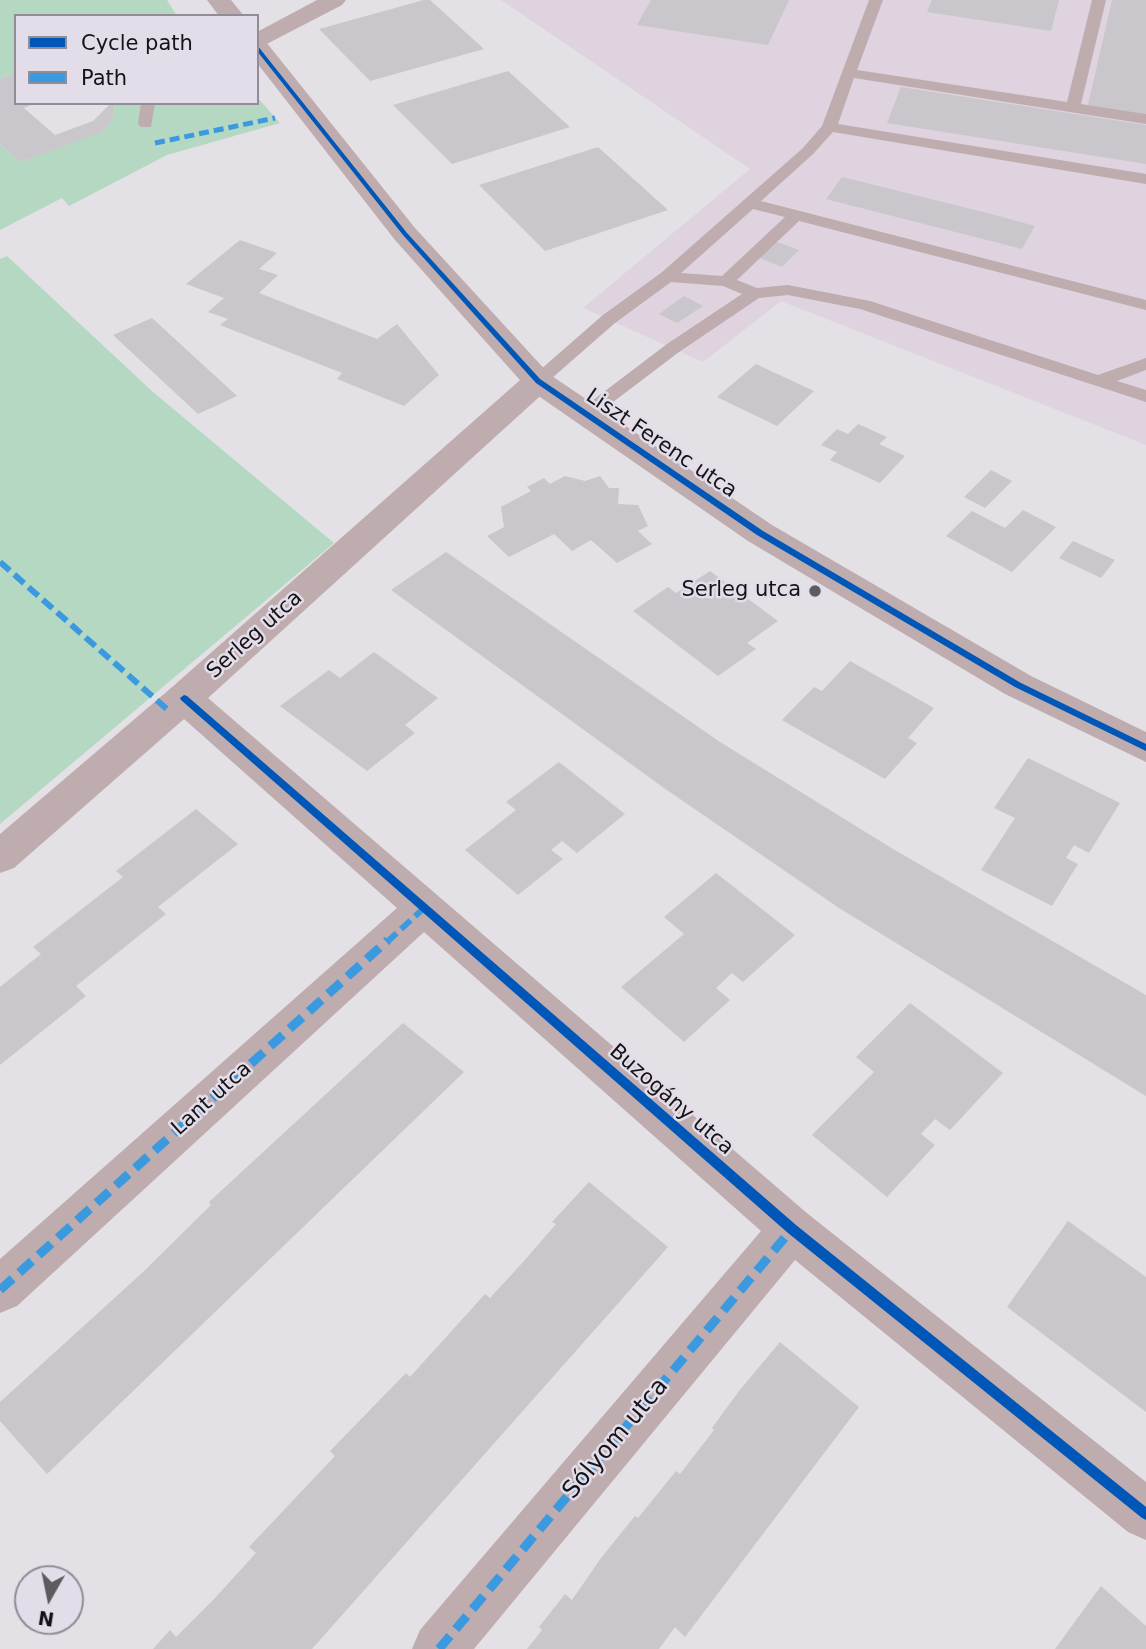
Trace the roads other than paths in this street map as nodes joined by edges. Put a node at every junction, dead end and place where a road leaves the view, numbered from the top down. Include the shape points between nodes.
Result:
1 (219, 0) edge
2 (334, 0) edge
3 (876, 0) edge
4 (1098, 0) edge
5 (230, 14) edge
6 (259, 44) edge
7 (259, 48) edge
8 (849, 73) junction
9 (148, 105) edge
10 (1073, 108) junction
11 (1146, 119) edge
12 (146, 124) dead end
13 (829, 127) junction
14 (1146, 179) edge
15 (749, 203) junction
16 (796, 215) junction
17 (667, 277) junction
18 (726, 281) junction
19 (755, 293) junction
20 (1146, 304) edge
21 (1146, 364) edge
22 (538, 381) junction
23 (1098, 381) junction
24 (1146, 396) edge
25 (586, 414) junction
26 (184, 698) junction
27 (1146, 748) edge
28 (0, 857) edge
29 (424, 909) junction
30 (792, 1229) junction
31 (0, 1290) edge
32 (1146, 1514) edge
33 (439, 1649) edge

1 - 5 street
2 - 6 street
3 - 8 lane
4 - 10 lane
7 - 22 street, Liszt Ferenc utca via 405,234
8 - 10 lane
8 - 13 lane
9 - 12 lane
10 - 11 lane
13 - 14 lane
13 - 15 lane via 808,152
15 - 16 lane
15 - 17 lane
16 - 18 lane
16 - 20 lane
17 - 18 lane
17 - 22 lane via 609,319
18 - 19 lane
19 - 23 lane via 788,290 864,305
19 - 25 lane
21 - 23 lane
22 - 25 street, Liszt Ferenc utca
22 - 26 street, Serleg utca
23 - 24 lane
25 - 27 street, Liszt Ferenc utca via 761,533 1018,685
26 - 28 street, Serleg utca
26 - 29 street, Buzogány utca
29 - 30 street, Buzogány utca
29 - 31 street, Lant utca
30 - 32 street, Buzogány utca
30 - 33 street, Sólyom utca

